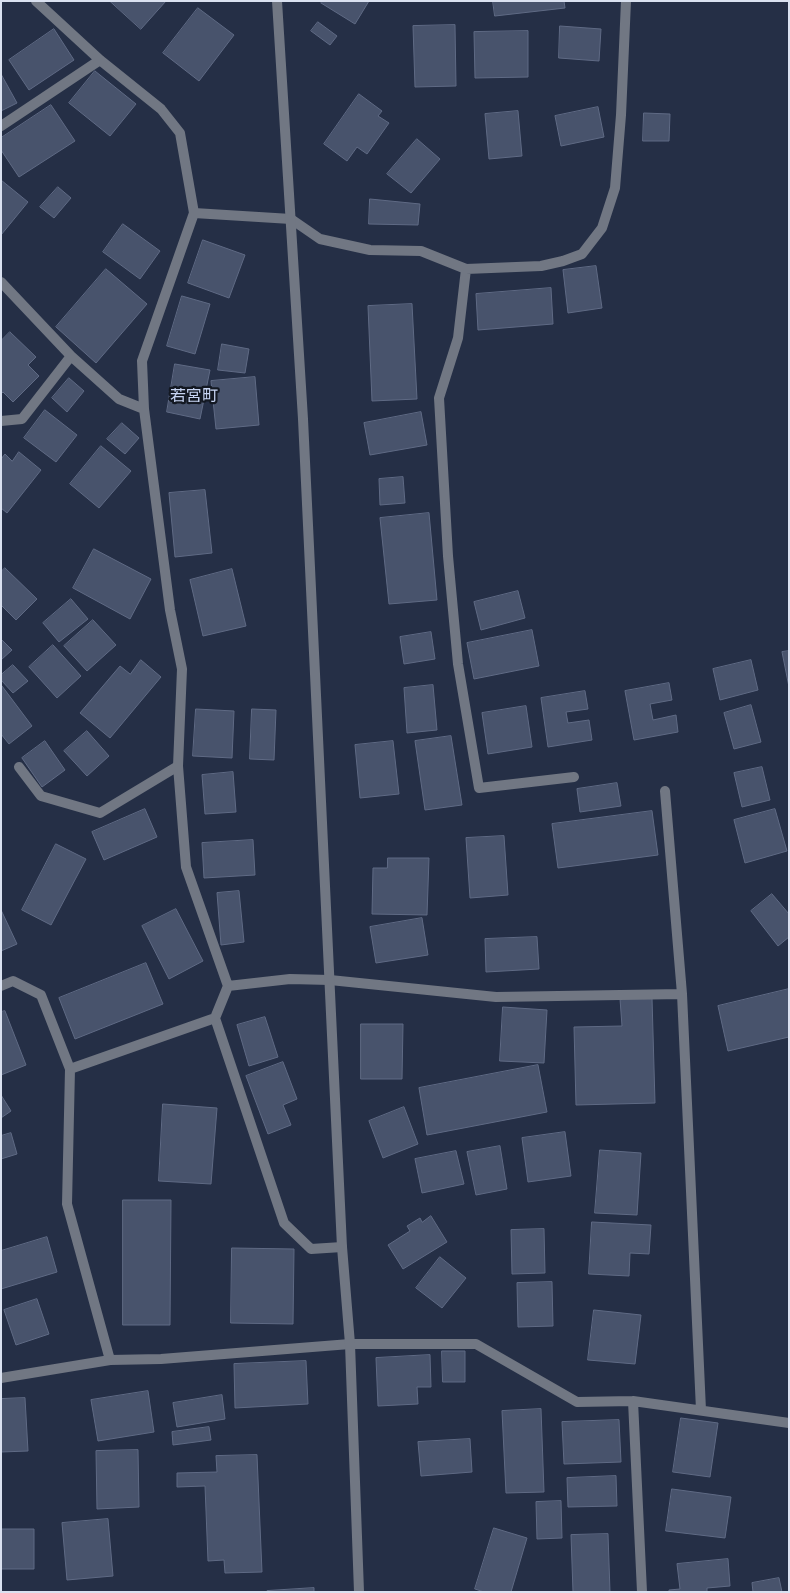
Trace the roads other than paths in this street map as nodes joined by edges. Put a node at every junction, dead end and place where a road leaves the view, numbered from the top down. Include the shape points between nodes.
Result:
1 (36, 1) edge
2 (277, 1) edge
3 (626, 1) edge
4 (100, 60) junction
5 (1, 126) edge
6 (194, 213) junction
7 (291, 219) junction
8 (466, 269) junction
9 (1, 282) edge
10 (71, 356) junction
11 (144, 409) junction
12 (1, 421) edge
13 (178, 766) junction
14 (19, 767) dead end
15 (574, 777) dead end
16 (665, 791) dead end
17 (330, 980) junction
18 (1, 986) edge
19 (228, 986) junction
20 (682, 994) junction
21 (215, 1018) junction
22 (70, 1069) junction
23 (342, 1247) junction
24 (350, 1344) junction
25 (110, 1360) junction
26 (1, 1378) edge
27 (633, 1401) junction
28 (702, 1410) junction
29 (789, 1423) edge
30 (359, 1592) edge
31 (642, 1592) edge

1 - 4 street
2 - 7 street
3 - 8 street via 615,188 602,228 582,254 563,261 540,266
4 - 5 street
4 - 6 street via 161,109 180,134
6 - 7 street
6 - 11 street via 142,361
7 - 8 street via 320,239 370,250 421,251
7 - 17 street
8 - 15 street via 458,338 439,398 458,664 479,788
9 - 10 street
10 - 11 street via 119,399
10 - 12 street via 22,418
11 - 13 street via 170,610 182,669
13 - 14 street via 100,812 41,796
13 - 19 street via 186,867
16 - 20 street
17 - 19 street via 290,979
17 - 20 street via 496,997
17 - 23 street
18 - 22 street via 13,981 41,995
19 - 21 street
20 - 28 street
21 - 22 street
21 - 23 street via 284,1223 310,1249
22 - 25 street via 67,1204
23 - 24 street
24 - 25 street
24 - 27 street via 476,1344 577,1402
24 - 30 street
25 - 26 street
27 - 28 street
27 - 31 street
28 - 29 street

